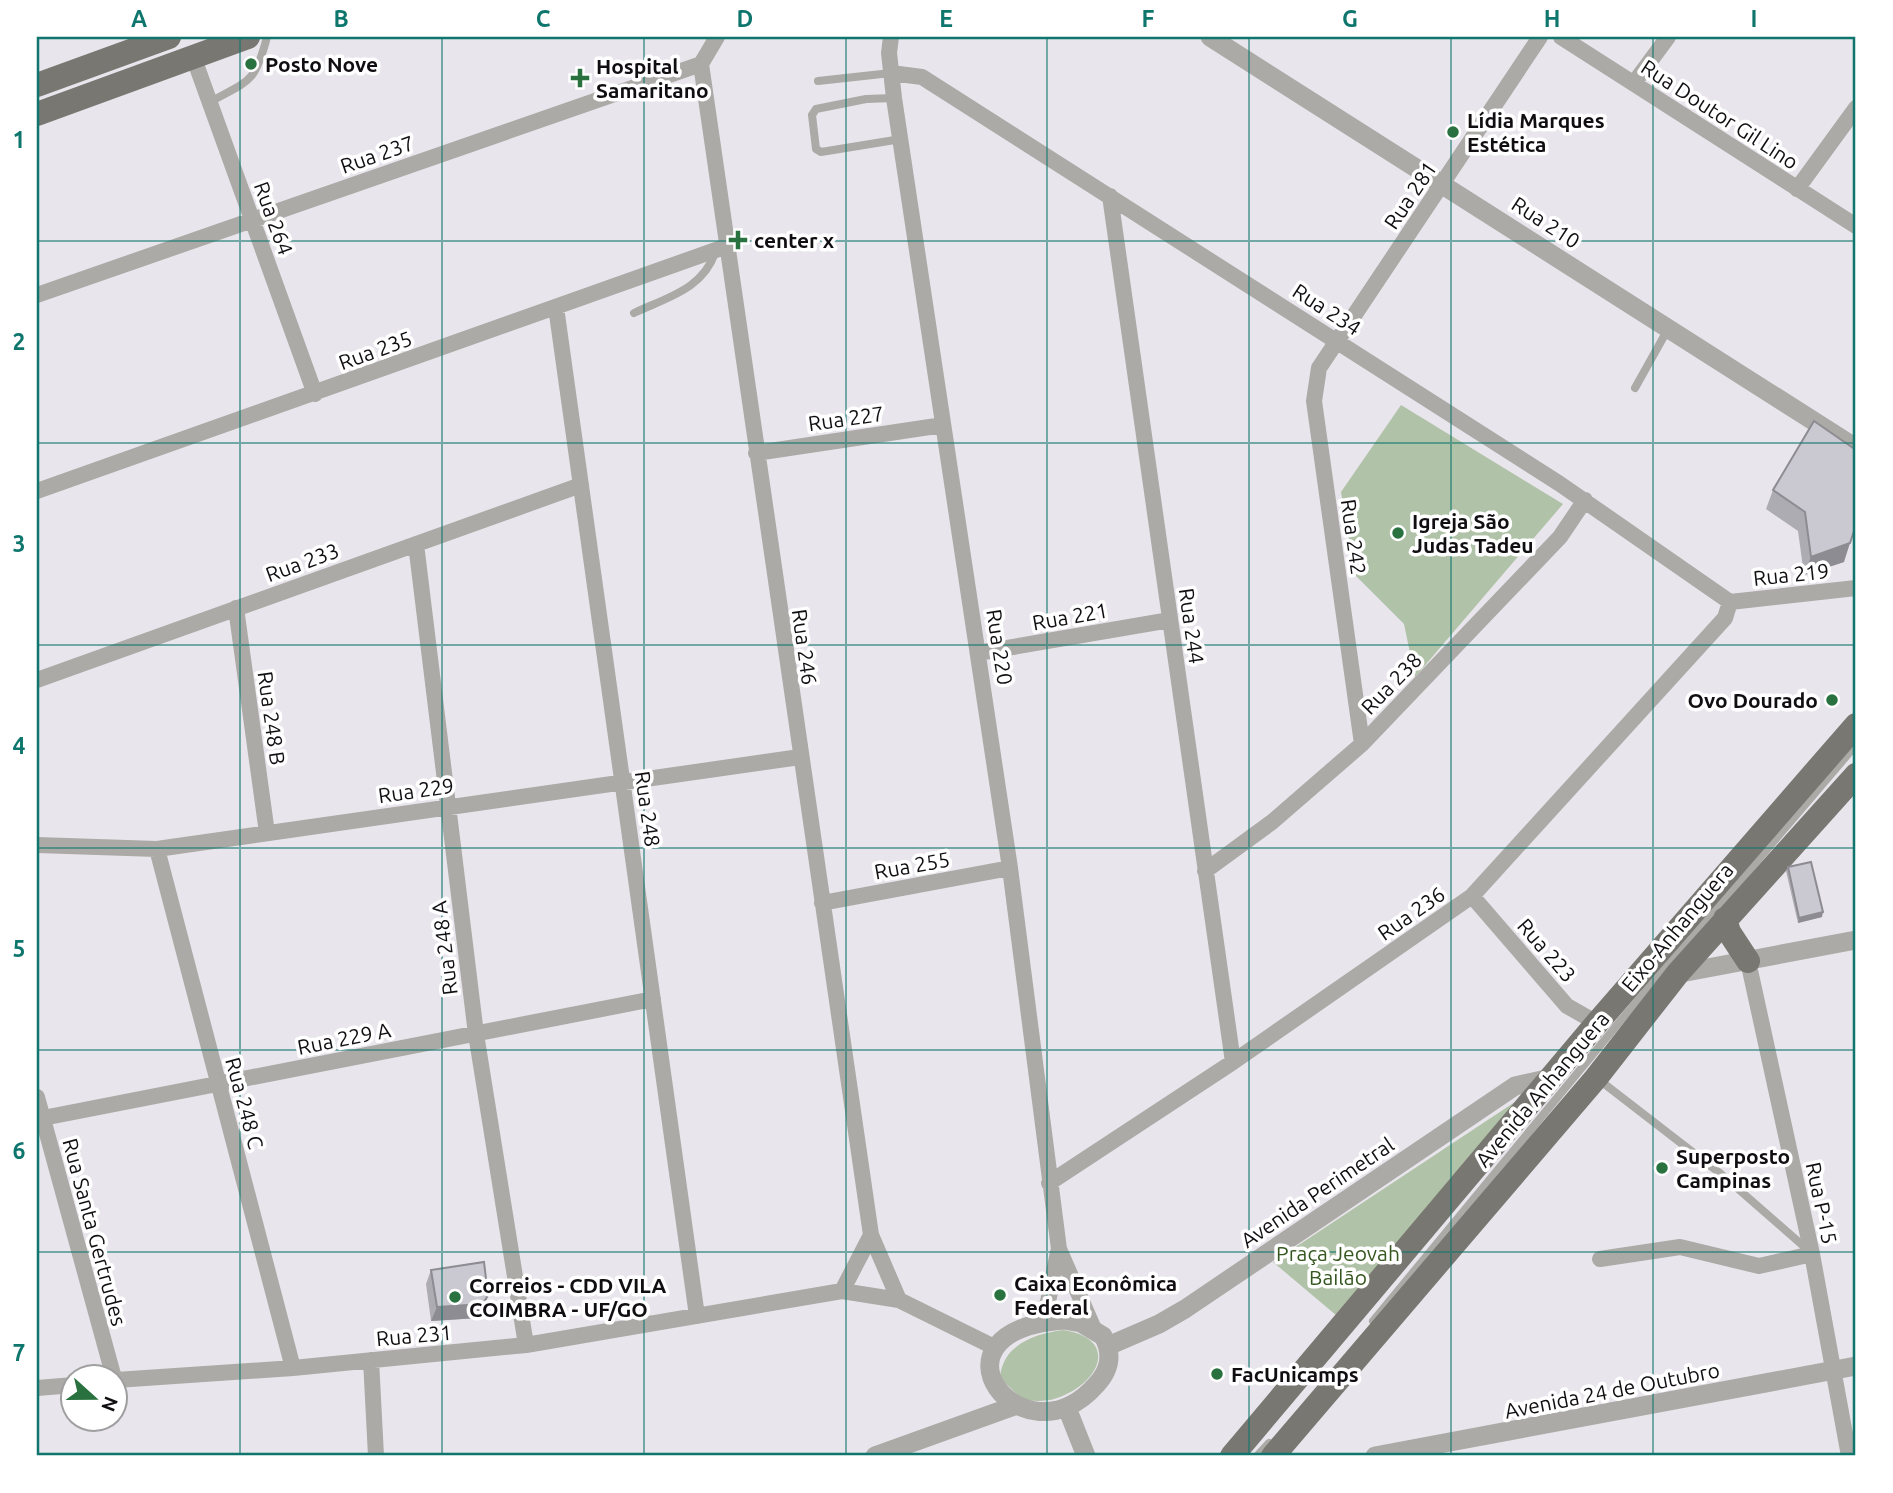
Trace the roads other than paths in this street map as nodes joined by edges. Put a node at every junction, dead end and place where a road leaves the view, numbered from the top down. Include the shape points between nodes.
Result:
1 (169, 37) edge
2 (248, 37) edge
3 (267, 37) edge
4 (717, 37) edge
5 (885, 37) edge
6 (1210, 37) edge
7 (1540, 37) edge
8 (1561, 37) edge
9 (1668, 37) edge
10 (890, 45) edge
11 (193, 56) junction
12 (701, 64) junction
13 (891, 73) junction
14 (818, 81) dead end
15 (1634, 83) junction
16 (37, 85) edge
17 (894, 98) junction
18 (210, 102) junction
19 (1856, 108) edge
20 (37, 114) edge
21 (901, 139) junction
22 (1444, 183) junction
23 (1797, 189) junction
24 (1110, 196) junction
25 (252, 219) junction
26 (1856, 226) edge
27 (722, 248) junction
28 (37, 295) edge
29 (556, 307) junction
30 (634, 313) dead end
31 (1668, 329) junction
32 (1337, 340) junction
33 (1635, 388) dead end
34 (315, 394) junction
35 (943, 425) junction
36 (1856, 449) edge
37 (756, 453) junction
38 (581, 485) junction
39 (37, 491) edge
40 (1585, 500) junction
41 (416, 544) junction
42 (1856, 588) edge
43 (1730, 602) junction
44 (236, 608) junction
45 (1170, 620) junction
46 (978, 653) junction
47 (37, 680) edge
48 (1856, 725) edge
49 (1362, 744) junction
50 (1856, 745) edge
51 (800, 757) junction
52 (1856, 775) edge
53 (623, 782) junction
54 (448, 807) junction
55 (267, 833) junction
56 (37, 845) edge
57 (157, 849) junction
58 (1010, 868) junction
59 (1205, 871) junction
60 (1472, 896) junction
61 (822, 903) junction
62 (1725, 919) junction
63 (1856, 940) edge
64 (1748, 961) junction
65 (1668, 974) junction
66 (1633, 982) junction
67 (653, 999) junction
68 (1597, 1023) junction
69 (475, 1034) junction
70 (1233, 1062) junction
71 (1551, 1078) junction
72 (1596, 1078) junction
73 (219, 1084) junction
74 (37, 1097) edge
75 (43, 1118) junction
76 (1049, 1183) junction
77 (871, 1235) junction
78 (1059, 1250) junction
79 (1812, 1254) junction
80 (1600, 1259) dead end
81 (842, 1291) junction
82 (900, 1300) junction
83 (697, 1316) junction
84 (1038, 1322) junction
85 (1094, 1328) junction
86 (1365, 1330) dead end
87 (526, 1345) junction
88 (1108, 1346) junction
89 (994, 1347) junction
90 (371, 1360) junction
91 (111, 1364) edge
92 (1856, 1366) edge
93 (293, 1368) junction
94 (1833, 1371) junction
95 (130, 1378) edge
96 (60, 1386) edge
97 (37, 1388) edge
98 (1014, 1406) junction
99 (1067, 1408) junction
100 (1275, 1446) edge
101 (1411, 1454) edge
102 (376, 1456) edge
103 (875, 1456) edge
104 (1086, 1456) edge
105 (1232, 1456) edge
106 (1257, 1456) edge
107 (1375, 1456) edge
108 (1849, 1456) edge

1 - 16 main road
2 - 11 main road
3 - 18 lane via 252,79
4 - 12 street
5 - 10 street, Rua 220
6 - 22 street, Rua 210
7 - 22 street, Rua 281
8 - 15 street, Rua Doutor Gil Lino
9 - 15 street
10 - 13 street, Rua 220
11 - 18 street, Rua 264
11 - 20 main road
12 - 25 street, Rua 237
12 - 27 street, Rua 246
13 - 14 lane
13 - 17 street, Rua 220
13 - 24 street, Rua 234 via 922,77
15 - 23 street, Rua Doutor Gil Lino
17 - 21 street, Rua 220
17 - 21 lane via 816,109 812,115 816,149 821,152
18 - 25 street, Rua 264
19 - 23 street
21 - 35 street, Rua 220
22 - 31 street, Rua 210
22 - 32 street, Rua 281
23 - 26 street, Rua Doutor Gil Lino
24 - 32 street, Rua 234
24 - 45 street, Rua 244
25 - 28 street, Rua 237
25 - 34 street, Rua 264
27 - 29 street, Rua 235
27 - 30 lane via 709,271 689,288
27 - 37 street, Rua 246
29 - 34 street, Rua 235
29 - 38 street, Rua 248
31 - 33 lane
31 - 36 street, Rua 210
32 - 40 street, Rua 234
32 - 49 street, Rua 242 via 1319,368 1314,401
34 - 39 street, Rua 235
35 - 37 street, Rua 227
35 - 46 street, Rua 220
37 - 51 street, Rua 246
38 - 41 street, Rua 233
38 - 53 street, Rua 248
40 - 43 street, Rua 234
40 - 49 street, Rua 238 via 1560,537
41 - 44 street, Rua 233
41 - 54 street, Rua 248 A
42 - 43 street, Rua 219
43 - 60 street, Rua 236 via 1725,618
44 - 47 street, Rua 233
44 - 55 street, Rua 248 B
45 - 46 street, Rua 221
45 - 59 street, Rua 244
46 - 58 street, Rua 220
48 - 66 main road, Avenida Anhanguera
49 - 59 street, Rua 238 via 1272,822
50 - 65 lane, Eixo-Anhanguera
51 - 53 street, Rua 229
51 - 61 street, Rua 246
52 - 62 main road, Avenida Anhanguera
53 - 54 street, Rua 229
53 - 67 street, Rua 248
54 - 55 street, Rua 229
54 - 69 street, Rua 248 A
55 - 57 street, Rua 229
56 - 57 street, Rua 229
57 - 73 street, Rua 248 C
58 - 61 street, Rua 255
58 - 76 street, Rua 220
59 - 70 street, Rua 244
60 - 68 street, Rua 223 via 1567,1006
60 - 70 street, Rua 236
61 - 77 street, Rua 246
62 - 64 main road
62 - 65 main road, Avenida Anhanguera
63 - 64 street
64 - 65 street
64 - 79 street, Rua P-15
65 - 66 street
65 - 72 main road, Avenida Anhanguera
65 - 86 lane, Eixo-Anhanguera
66 - 68 main road, Avenida Anhanguera
67 - 69 street, Rua 229 A
67 - 83 street, Rua 248
68 - 71 main road, Avenida Anhanguera
69 - 73 street, Rua 229 A
69 - 87 street, Rua 248 A
70 - 76 street, Rua 236
71 - 88 street, Avenida Perimetral via 1515,1086 1185,1308
71 - 105 main road, Avenida Anhanguera
72 - 79 lane via 1721,1174
72 - 100 main road, Avenida Anhanguera
73 - 75 street, Rua 229 A
73 - 93 street, Rua 248 C
74 - 75 street, Rua Santa Gertrudes
75 - 91 street, Rua Santa Gertrudes
76 - 78 street, Rua 220
77 - 81 street
77 - 82 street, Rua 246
78 - 84 street, Rua 220 via 1054,1282
78 - 85 street, Rua 220
79 - 80 street via 1759,1266 1680,1247
79 - 94 street, Rua P-15
81 - 82 street, Rua 231
81 - 83 street, Rua 231
82 - 89 street, Rua 231
83 - 87 street, Rua 231
84 - 85 street via 1063,1320
84 - 89 street via 1007,1335
85 - 88 street
87 - 90 street, Rua 231
88 - 99 street via 1106,1373
89 - 98 street via 989,1376
90 - 93 street, Rua 231
90 - 102 street
92 - 94 street, Avenida 24 de Outubro
93 - 95 street, Rua 231
94 - 101 street, Avenida 24 de Outubro
94 - 108 street, Rua P-15
96 - 97 street
98 - 99 street via 1035,1411
98 - 103 street
99 - 104 street
100 - 106 lane
101 - 107 street, Avenida 24 de Outubro

